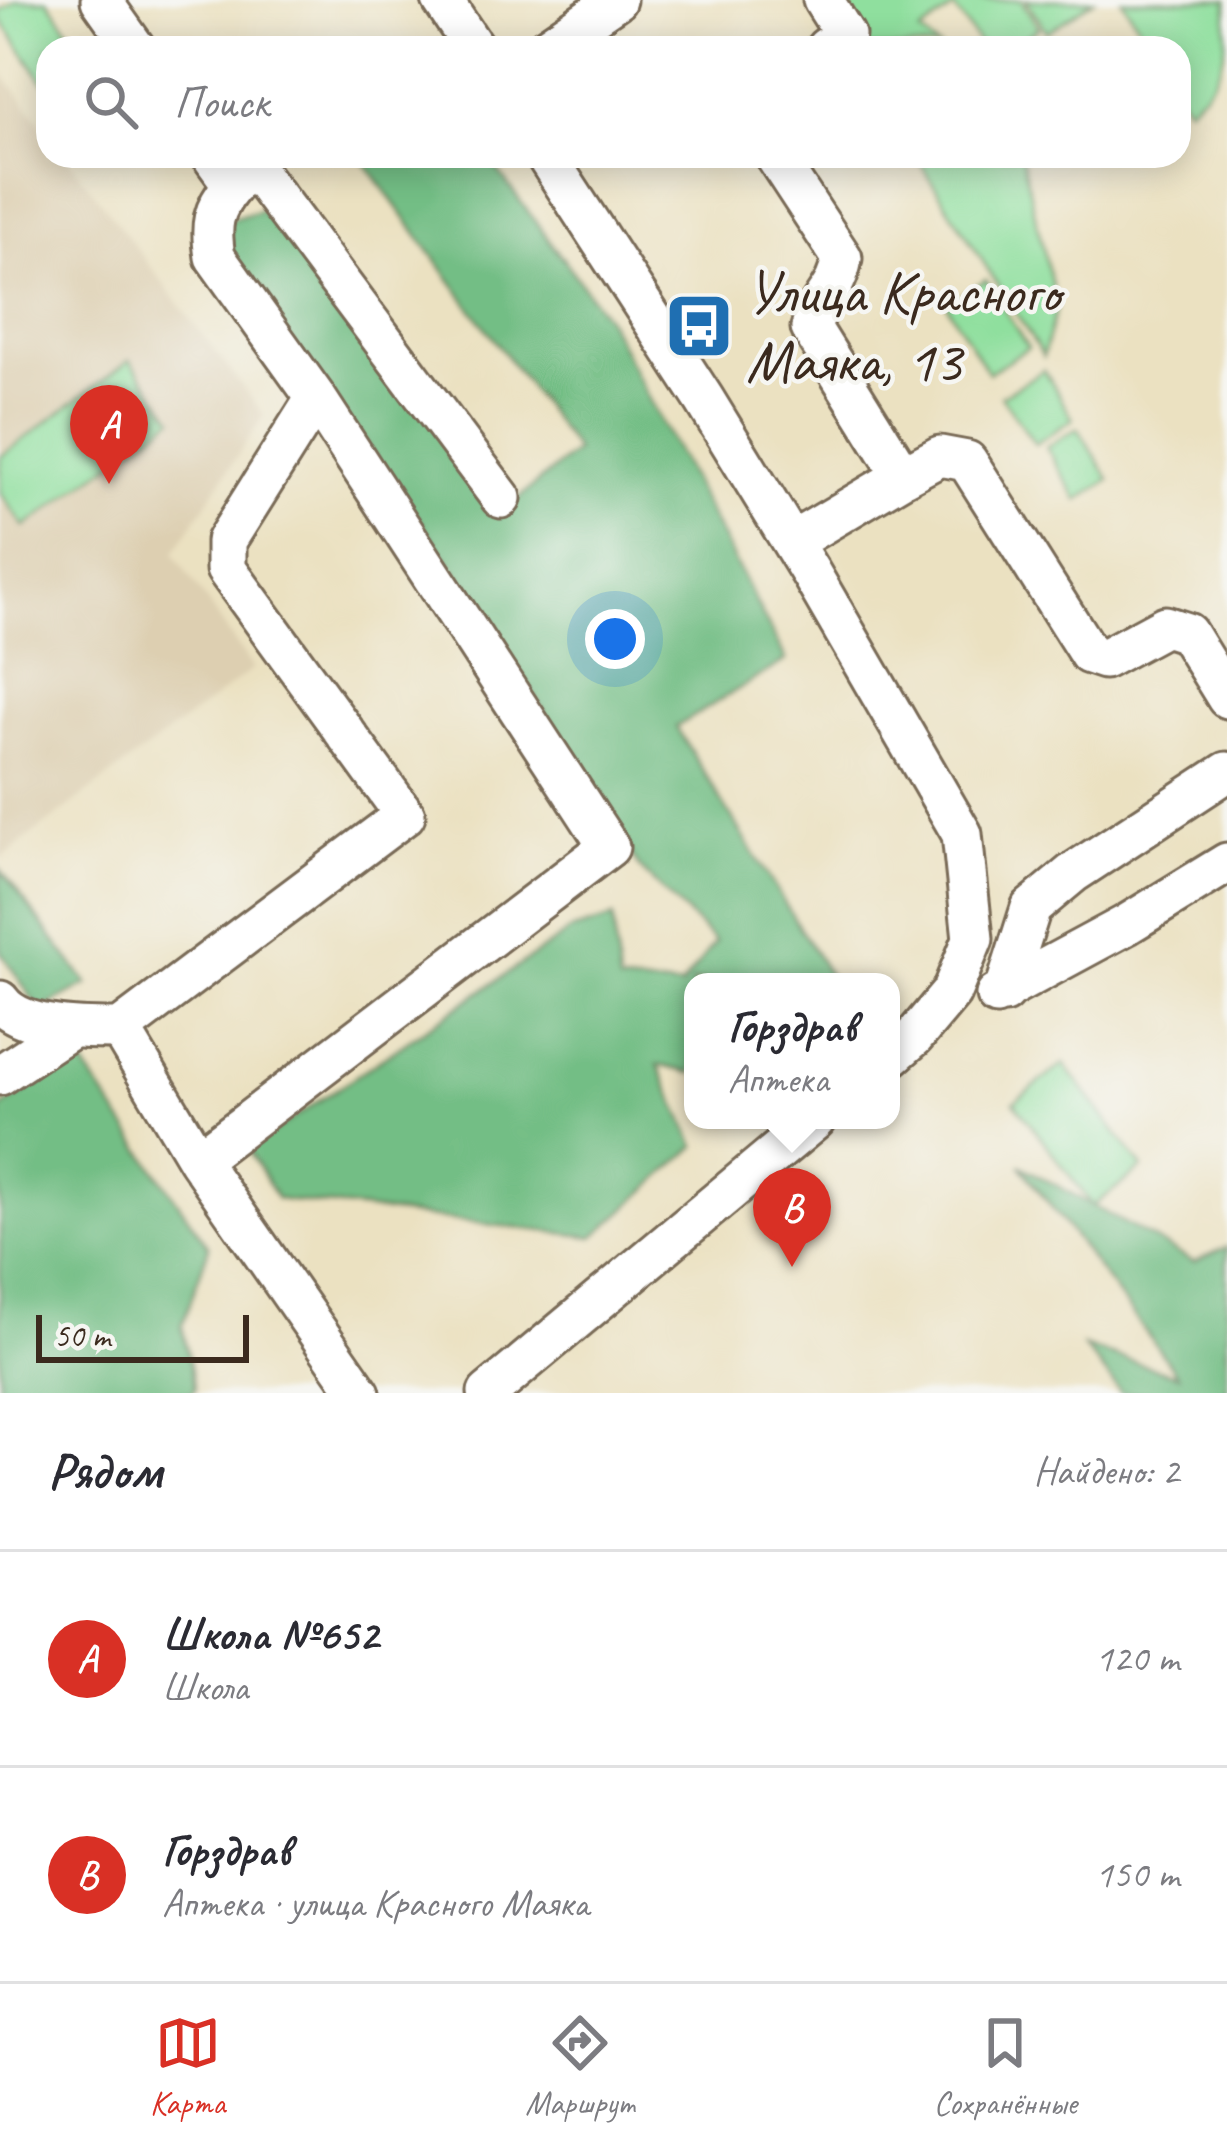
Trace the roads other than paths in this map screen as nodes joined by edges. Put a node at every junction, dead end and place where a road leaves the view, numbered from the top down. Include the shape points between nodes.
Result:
1 (100, 0) edge
2 (616, 0) edge
3 (823, 0) edge
4 (126, 36) edge
5 (564, 36) edge
6 (844, 36) edge
7 (243, 168) edge
8 (246, 168) edge
9 (554, 168) edge
10 (783, 168) edge
11 (316, 398) junction
12 (903, 476) junction
13 (501, 499) dead end
14 (792, 542) junction
15 (1227, 698) edge
16 (1227, 772) edge
17 (1227, 862) edge
18 (951, 993) junction
19 (1004, 993) junction
20 (0, 1001) edge
21 (70, 1029) junction
22 (121, 1029) junction
23 (900, 1049) edge
24 (0, 1075) edge
25 (804, 1129) edge
26 (198, 1160) junction
27 (360, 1393) edge
28 (488, 1393) edge

1 - 4 street
2 - 5 street
3 - 6 street
7 - 11 street via 214,208 215,256
8 - 13 street
9 - 14 street
10 - 12 street via 842,258 837,286 817,304 811,328
11 - 22 street via 226,541 226,569 405,815
11 - 26 street via 609,847
12 - 14 street
12 - 15 street via 940,456 967,461 1089,654 1104,659 1165,626 1187,633
14 - 18 street via 962,833 973,939
16 - 19 street via 1042,897 1031,908
17 - 19 street
18 - 19 street via 977,1001
18 - 23 street
20 - 21 street via 8,1012
21 - 22 street
21 - 24 street
22 - 26 street
25 - 28 street
26 - 27 street

